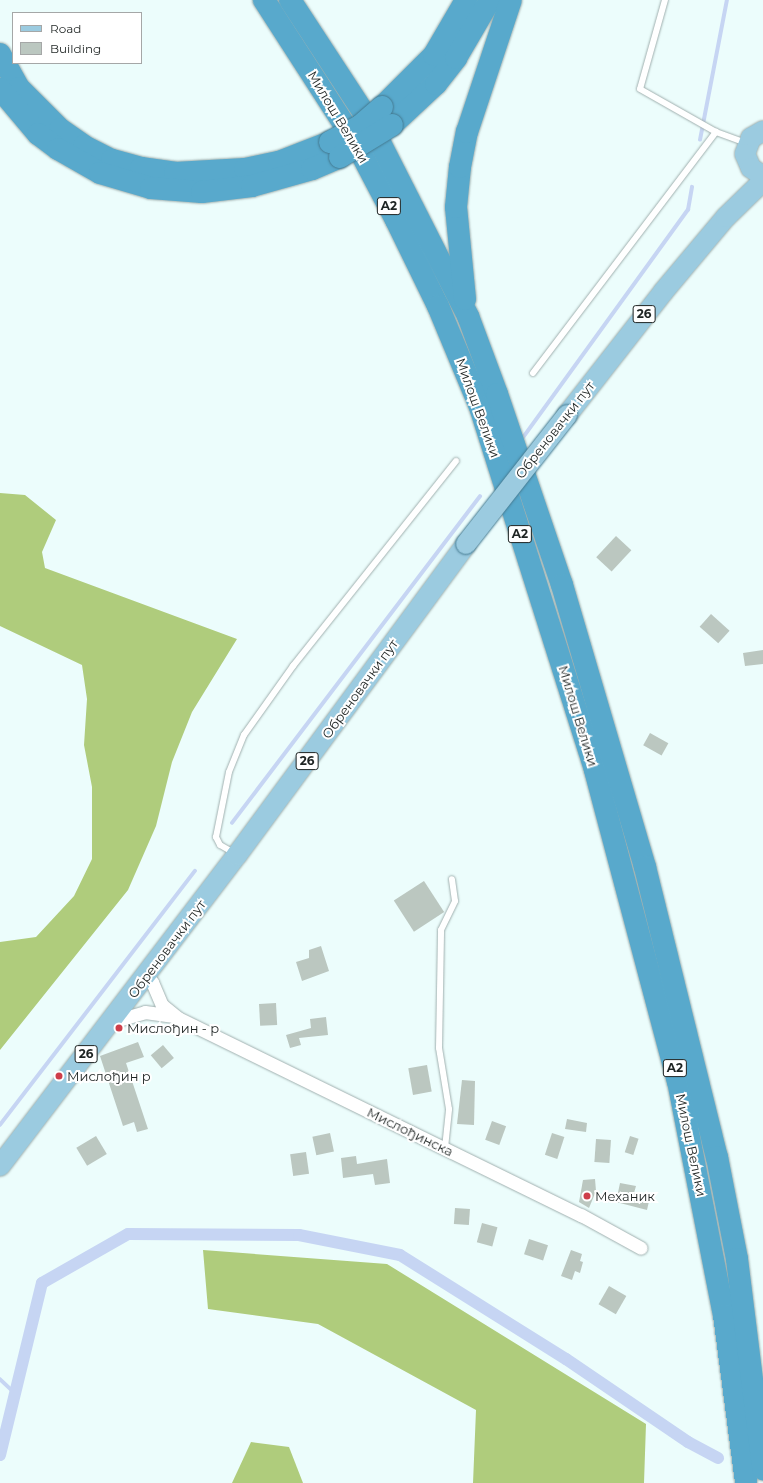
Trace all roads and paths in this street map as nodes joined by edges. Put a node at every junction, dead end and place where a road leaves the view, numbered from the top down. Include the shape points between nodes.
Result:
1 (264, 0) edge
2 (290, 0) edge
3 (466, 0) edge
4 (490, 0) edge
5 (511, 0) edge
6 (665, 0) edge
7 (0, 54) edge
8 (0, 90) edge
9 (387, 116) junction
10 (716, 132) junction
11 (759, 134) edge
12 (335, 150) junction
13 (756, 170) edge
14 (763, 181) edge
15 (726, 217) junction
16 (468, 316) junction
17 (533, 373) dead end
18 (456, 461) dead end
19 (237, 855) junction
20 (452, 879) dead end
21 (146, 976) junction
22 (178, 1018) junction
23 (111, 1022) junction
24 (444, 1148) junction
25 (0, 1166) edge
26 (641, 1248) dead end
27 (763, 1469) edge
28 (746, 1483) edge

1 - 28 highway, Милош Велики / A2 via 349,132 386,199 438,306 480,407 595,770 678,1081 724,1315
2 - 16 highway, Милош Велики / A2 via 368,119
3 - 9 highway via 434,55
4 - 9 highway via 469,39 436,84
5 - 16 highway via 467,132 460,167 456,213
6 - 10 lane via 640,89
7 - 12 highway via 20,88 60,129 84,146 112,160 175,173 245,169
8 - 12 highway via 38,134 64,154 100,173 151,188 202,192 236,189 279,180
9 - 12 highway, bridge via 360,126
10 - 11 lane
10 - 17 lane
11 - 13 main road, 26 via 746,154
13 - 15 main road, Обреновачки пут / 26
14 - 15 main road, Обреновачки пут / 26
15 - 19 main road, Обреновачки пут / 26, bridge via 635,325 466,544
16 - 27 highway, Милош Велики / A2 via 562,585 645,868 701,1089 727,1207 737,1259
18 - 19 lane via 293,666 244,735 229,772 216,837 220,845
19 - 21 main road, Обреновачки пут / 26
20 - 24 lane via 455,902 441,930 439,1048 449,1109
21 - 22 street, Мислођинска via 152,982 162,1005
21 - 23 main road, Обреновачки пут / 26
22 - 23 street, Мислођинска via 145,1012
22 - 24 street, Мислођинска
23 - 25 main road, Обреновачки пут / 26
24 - 26 street, Мислођинска

